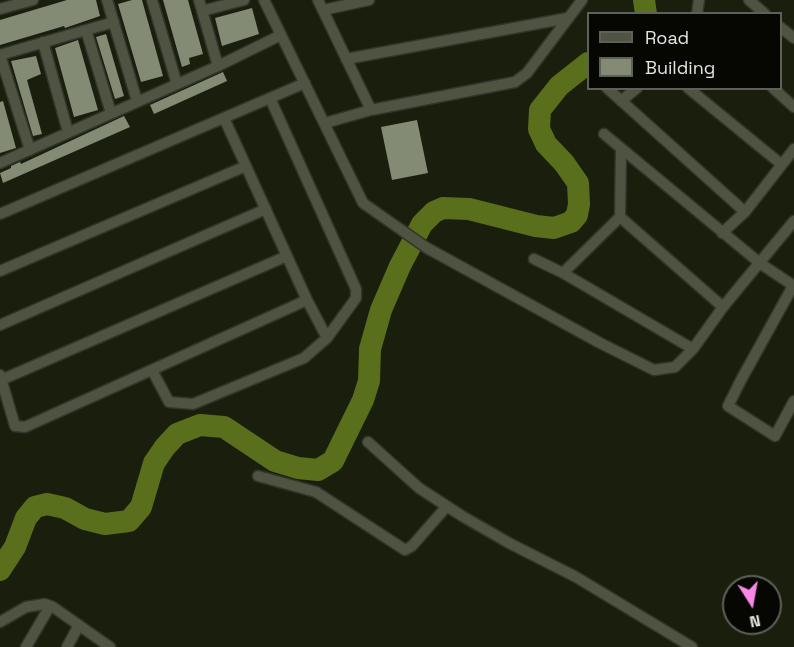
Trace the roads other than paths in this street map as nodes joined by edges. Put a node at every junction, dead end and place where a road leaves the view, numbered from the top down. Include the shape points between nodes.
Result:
1 (33, 0) edge
2 (107, 0) edge
3 (152, 0) edge
4 (244, 0) edge
5 (264, 0) edge
6 (369, 0) edge
7 (582, 0) edge
8 (749, 0) edge
9 (201, 5) edge
10 (320, 5) edge
11 (0, 9) edge
12 (763, 12) edge
13 (568, 18) junction
14 (114, 22) junction
15 (782, 29) edge
16 (86, 30) junction
17 (281, 35) junction
18 (794, 38) edge
19 (43, 42) junction
20 (346, 59) junction
21 (218, 66) junction
22 (305, 82) junction
23 (177, 84) junction
24 (609, 90) edge
25 (635, 90) edge
26 (690, 90) edge
27 (775, 90) edge
28 (270, 98) junction
29 (137, 101) junction
30 (621, 101) junction
31 (794, 107) edge
32 (371, 110) junction
33 (111, 113) junction
34 (224, 118) junction
35 (325, 123) junction
36 (68, 132) junction
37 (604, 134) dead end
38 (621, 148) junction
39 (794, 149) edge
40 (30, 150) junction
41 (0, 163) edge
42 (781, 164) junction
43 (246, 166) junction
44 (266, 209) junction
45 (745, 212) junction
46 (0, 214) edge
47 (620, 217) junction
48 (794, 221) edge
49 (722, 233) junction
50 (287, 256) junction
51 (534, 259) dead end
52 (758, 262) junction
53 (0, 271) edge
54 (563, 273) junction
55 (794, 286) edge
56 (308, 300) junction
57 (723, 307) junction
58 (0, 325) edge
59 (327, 338) junction
60 (693, 349) junction
61 (152, 370) junction
62 (1, 377) edge
63 (794, 401) edge
64 (368, 442) dead end
65 (258, 476) dead end
66 (447, 506) junction
67 (50, 606) junction
68 (0, 622) edge
69 (79, 625) junction
70 (26, 647) edge
71 (67, 647) edge
72 (109, 647) edge
73 (692, 647) edge

1 - 11 street
2 - 14 street
3 - 23 street
4 - 9 street
5 - 17 street
6 - 10 street
7 - 13 street
8 - 12 street
9 - 21 street
10 - 20 street
13 - 20 street
13 - 32 street via 527,74 515,82
14 - 16 street
14 - 29 street
15 - 18 street
16 - 19 street
16 - 33 street
17 - 21 street
17 - 22 street
19 - 36 street
19 - 40 street via 0,55
20 - 32 street
21 - 23 street
22 - 28 street
22 - 35 street
23 - 29 street
24 - 30 street
25 - 30 street
26 - 42 street
27 - 31 street
28 - 34 street
28 - 59 street via 356,288 356,298
29 - 33 street
30 - 45 street
32 - 35 street
33 - 36 street
34 - 43 street
34 - 46 street
35 - 60 street via 363,203 427,248 654,370 675,367
36 - 40 street
37 - 38 street
38 - 47 street
38 - 49 street
39 - 42 street
40 - 41 street
42 - 45 street
43 - 44 street
43 - 53 street
44 - 50 street
44 - 58 street
45 - 49 street
47 - 54 street
47 - 57 street
48 - 52 street
49 - 52 street
50 - 56 street
50 - 62 street
51 - 54 street
52 - 55 street
52 - 57 street
54 - 60 street
55 - 63 street via 728,406 775,436
56 - 59 street
56 - 61 street
57 - 60 street
59 - 61 street via 304,358 193,404 169,402
61 - 62 street via 25,427 15,426
64 - 66 street via 419,488
65 - 66 street via 316,492 405,550
66 - 73 street
67 - 68 street via 26,607
67 - 69 street
67 - 70 street
69 - 71 street
69 - 72 street

